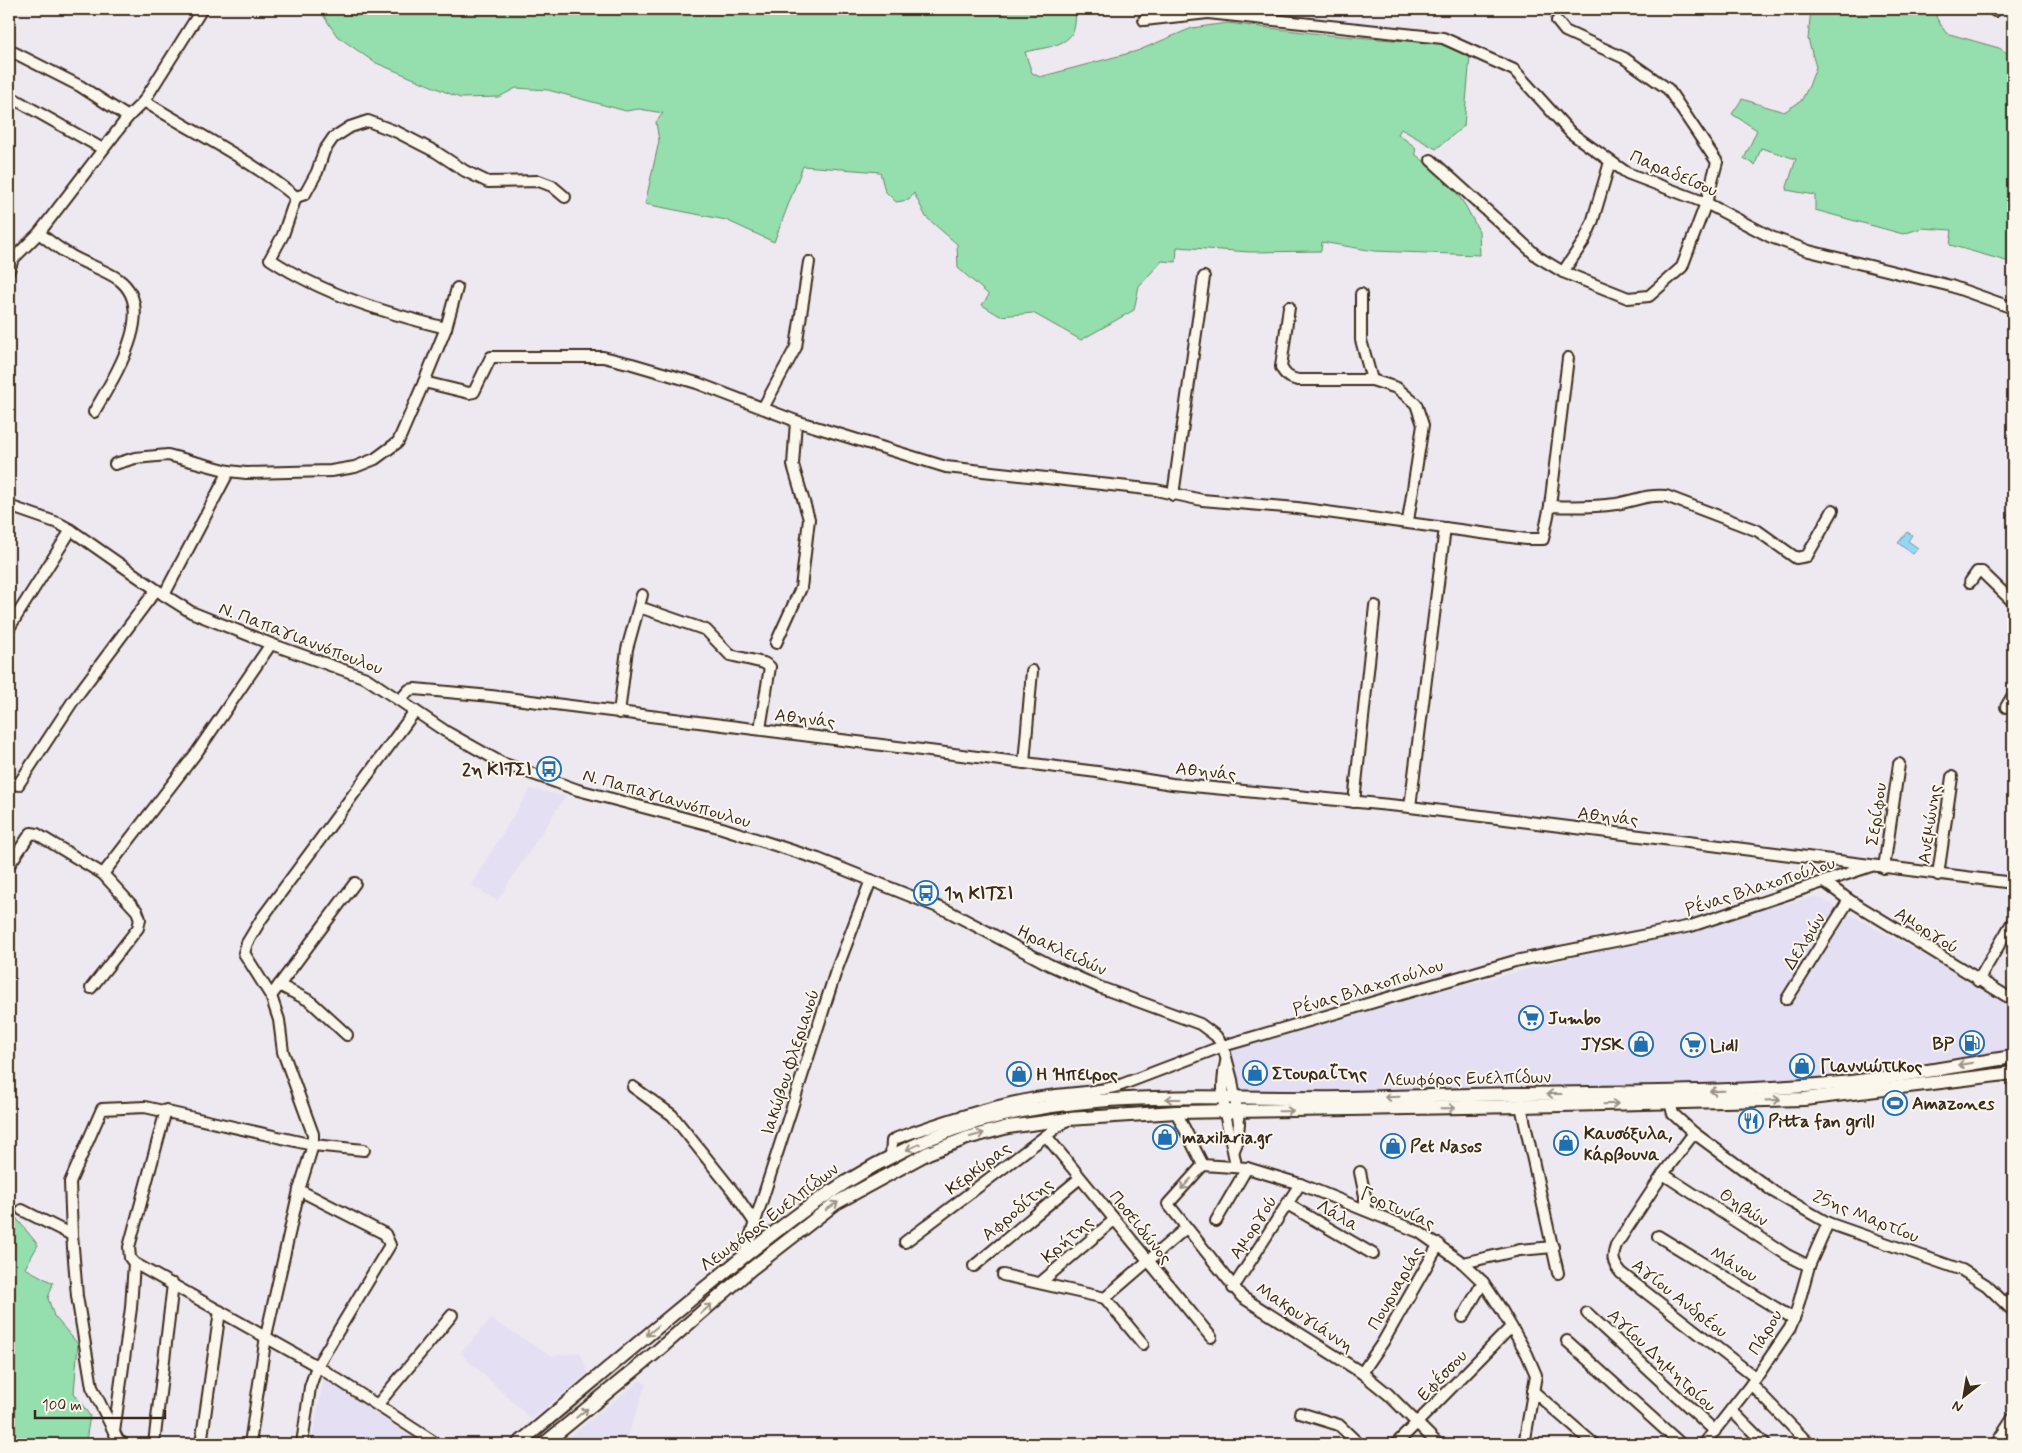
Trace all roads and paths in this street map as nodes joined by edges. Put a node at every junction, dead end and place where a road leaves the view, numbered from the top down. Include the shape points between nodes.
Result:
1 (202, 9) edge
2 (1207, 11) edge
3 (1144, 20) dead end
4 (1556, 21) dead end
5 (9, 50) edge
6 (10, 100) edge
7 (144, 101) junction
8 (128, 118) junction
9 (103, 149) junction
10 (1431, 160) dead end
11 (1610, 162) junction
12 (296, 197) junction
13 (565, 197) dead end
14 (1706, 204) junction
15 (39, 234) junction
16 (11, 258) edge
17 (809, 262) dead end
18 (9, 270) edge
19 (1563, 272) junction
20 (1204, 277) dead end
21 (457, 288) dead end
22 (1361, 294) dead end
23 (1289, 307) dead end
24 (2013, 308) edge
25 (446, 328) junction
26 (1568, 358) dead end
27 (1372, 380) junction
28 (424, 382) junction
29 (763, 408) junction
30 (94, 412) dead end
31 (796, 421) junction
32 (115, 464) dead end
33 (229, 471) junction
34 (1173, 495) junction
35 (9, 506) edge
36 (1550, 506) junction
37 (1833, 510) dead end
38 (1408, 521) junction
39 (1444, 528) junction
40 (71, 530) junction
41 (1970, 582) dead end
42 (160, 593) junction
43 (642, 595) dead end
44 (2013, 602) edge
45 (1376, 606) dead end
46 (645, 609) dead end
47 (9, 628) edge
48 (776, 642) dead end
49 (271, 644) junction
50 (1032, 671) dead end
51 (2013, 696) edge
52 (400, 700) junction
53 (2006, 706) dead end
54 (415, 711) junction
55 (619, 713) junction
56 (760, 729) junction
57 (1024, 763) junction
58 (1899, 764) dead end
59 (1952, 777) dead end
60 (18, 785) dead end
61 (1354, 802) junction
62 (1410, 807) junction
63 (9, 865) edge
64 (1872, 866) junction
65 (1884, 868) junction
66 (103, 874) junction
67 (1938, 874) junction
68 (871, 880) junction
69 (355, 883) dead end
70 (1826, 883) junction
71 (2013, 883) edge
72 (1849, 900) junction
73 (2013, 921) edge
74 (1978, 981) junction
75 (279, 985) junction
76 (92, 988) dead end
77 (271, 996) junction
78 (1787, 999) dead end
79 (2013, 1000) edge
80 (347, 1035) dead end
81 (1224, 1046) junction
82 (2013, 1057) edge
83 (2013, 1073) edge
84 (634, 1087) dead end
85 (1670, 1102) junction
86 (1230, 1105) junction
87 (1521, 1106) junction
88 (166, 1110) junction
89 (1176, 1112) junction
90 (1068, 1119) junction
91 (1694, 1133) junction
92 (1047, 1137) junction
93 (313, 1145) junction
94 (364, 1150) dead end
95 (891, 1156) junction
96 (1203, 1165) junction
97 (1236, 1166) junction
98 (1247, 1168) junction
99 (1360, 1172) dead end
100 (1663, 1174) junction
101 (1080, 1178) junction
102 (1300, 1184) junction
103 (299, 1190) junction
104 (1287, 1204) junction
105 (22, 1210) dead end
106 (1365, 1210) junction
107 (1114, 1220) junction
108 (1216, 1221) dead end
109 (755, 1223) junction
110 (1828, 1223) junction
111 (1186, 1228) junction
112 (72, 1235) junction
113 (1658, 1236) dead end
114 (905, 1242) dead end
115 (1439, 1244) junction
116 (1553, 1247) junction
117 (1373, 1254) dead end
118 (744, 1256) junction
119 (1149, 1262) junction
120 (134, 1263) junction
121 (1463, 1263) junction
122 (974, 1266) dead end
123 (1809, 1266) junction
124 (1558, 1273) dead end
125 (1003, 1275) dead end
126 (1483, 1282) junction
127 (1040, 1283) junction
128 (173, 1284) junction
129 (1234, 1288) junction
130 (1105, 1298) junction
131 (220, 1310) junction
132 (2013, 1311) edge
133 (1587, 1314) dead end
134 (452, 1315) dead end
135 (1462, 1317) dead end
136 (1794, 1319) junction
137 (1511, 1327) junction
138 (266, 1336) junction
139 (1211, 1337) dead end
140 (1567, 1341) dead end
141 (1143, 1344) dead end
142 (316, 1366) junction
143 (1362, 1373) junction
144 (1754, 1381) junction
145 (1533, 1391) junction
146 (378, 1404) junction
147 (1731, 1410) junction
148 (1300, 1413) dead end
149 (2013, 1418) edge
150 (1417, 1424) junction
151 (1715, 1431) junction
152 (114, 1432) junction
153 (124, 1444) edge
154 (154, 1444) edge
155 (202, 1444) edge
156 (250, 1444) edge
157 (302, 1444) edge
158 (437, 1444) edge
159 (518, 1444) edge
160 (544, 1444) edge
161 (1359, 1444) edge
162 (1396, 1444) edge
163 (1438, 1444) edge
164 (1527, 1444) edge
165 (1594, 1444) edge
166 (1681, 1444) edge
167 (1704, 1444) edge
168 (1765, 1444) edge
169 (1809, 1444) edge
170 (1996, 1444) edge

1 - 7 street
2 - 3 street, Παραδείσου
2 - 11 street, Παραδείσου via 1443,38 1514,70 1571,133
4 - 14 street via 1565,31 1624,58 1668,89 1717,162
5 - 8 street via 80,86
6 - 9 street
7 - 8 street
7 - 12 street via 233,152
8 - 9 street
9 - 15 street
10 - 19 street via 1519,242
11 - 14 street, Παραδείσου via 1627,173
11 - 19 street via 1592,223
12 - 13 street via 305,194 334,138 350,127 368,122 397,132 488,182 539,181 552,186
12 - 25 street via 283,235 270,259 355,300 398,316
14 - 19 street via 1682,267 1650,296 1628,298
14 - 24 street, Παραδείσου via 1771,238 1809,251 1951,286
15 - 16 street
15 - 30 street via 69,254 117,278 135,302 130,339 119,367
16 - 18 street
17 - 29 street via 796,347
20 - 34 street
21 - 25 street
22 - 27 street via 1361,340
23 - 27 street via 1281,367 1285,375 1298,380
25 - 28 street
26 - 36 street
27 - 38 street via 1397,388 1416,404 1423,425
28 - 29 street via 469,393 478,386 491,357 603,358 698,383
28 - 33 street via 398,442 376,459 331,471
29 - 31 street
31 - 34 street via 946,467 1156,490
31 - 48 street via 793,465 810,519 801,588
32 - 33 street via 135,458 168,455
33 - 42 street
34 - 38 street
35 - 40 street, Ν. Παπαγιαννόπουλου
36 - 37 street via 1618,504 1651,494 1666,496 1758,531 1796,558 1807,556
36 - 39 street via 1543,539
38 - 39 street
39 - 62 street
40 - 42 street, Ν. Παπαγιαννόπουλου
40 - 47 street
41 - 44 street via 1977,572 1982,572
42 - 49 street, Ν. Παπαγιαννόπουλου via 191,612
42 - 60 street via 73,701
43 - 55 street via 627,649
45 - 61 street
46 - 56 street via 706,630 730,656 770,667
49 - 52 street, Ν. Παπαγιαννόπουλου via 366,678
49 - 66 street via 197,752
50 - 57 street
51 - 53 street
52 - 54 street, Ν. Παπαγιαννόπουλου
52 - 55 street, Αθηνάς via 408,690 415,689
54 - 68 street, Ν. Παπαγιαννόπουλου via 502,764 578,790 722,828
54 - 77 street via 247,943 244,953
55 - 56 street, Αθηνάς
56 - 57 street, Αθηνάς
57 - 61 street, Αθηνάς via 1172,784
58 - 65 street, Σερίφου
59 - 67 street, Ανεμώνης
61 - 62 street, Αθηνάς
62 - 64 street, Αθηνάς
63 - 66 street via 33,832
64 - 65 street, Αθηνάς
64 - 70 street, Ρένας Βλαχοπούλου
65 - 67 street, Αθηνάς
66 - 76 street via 137,911 140,919 138,928
67 - 71 street, Αθηνάς
68 - 81 street, Ηρακλειδών via 948,911 1099,987 1200,1024
68 - 109 street, Ιακώβου Φλεριανού via 835,974
69 - 75 street
70 - 72 street, Αμοργού
70 - 81 street, Ρένας Βλαχοπούλου via 1691,926 1515,961
72 - 74 street, Αμοργού
72 - 78 street, Δελφών
73 - 74 street
74 - 79 street, Αμοργού
75 - 77 street
75 - 80 street via 310,1001
77 - 93 street via 279,1020 283,1052 313,1134
81 - 86 street via 1227,1059 1222,1080
81 - 95 street, Ρένας Βλαχοπούλου via 1100,1091 1032,1098 945,1121 892,1140
82 -> 86 main road, Λεωφόρος Ευελπίδων via 1833,1084
85 -> 83 main road, Λεωφόρος Ευελπίδων via 1834,1096
84 - 109 street via 672,1115
87 -> 85 main road, Λεωφόρος Ευελπίδων
85 - 91 street, 25ης Μαρτίου via 1673,1114
86 -> 87 main road, Λεωφόρος Ευελπίδων
86 - 89 main road, Λεωφόρος Ευελπίδων
86 -> 95 main road, Λεωφόρος Ευελπίδων via 1136,1100 1031,1110 964,1126
86 - 97 street via 1230,1142
87 - 116 street
88 - 93 street
88 - 112 street via 145,1107 102,1109 70,1182
88 - 120 street via 129,1247
89 - 90 main road, Λεωφόρος Ευελπίδων
89 - 96 street
90 - 92 street, Κερκύρας
160 -> 90 main road, Λεωφόρος Ευελπίδων via 751,1269 836,1203 898,1168 967,1138 1008,1127
91 - 100 street, Αγίου Ανδρέου
91 - 110 street, 25ης Μαρτίου via 1774,1192
92 - 101 street, Ποσειδώνος
92 - 114 street, Κερκύρας
93 - 94 street
93 - 103 street
95 - 118 main road, Λεωφόρος Ευελπίδων via 820,1198
96 - 97 street, Γορτυνίας
96 -> 111 street, Μακρυγιάννη via 1168,1204
97 - 98 street, Γορτυνίας
98 - 102 street, Γορτυνίας
98 - 108 street
99 - 106 street
100 - 123 street, Θηβών
100 - 144 street, Αγίου Ανδρέου via 1616,1245 1612,1255 1614,1264
101 - 107 street, Ποσειδώνος
101 - 122 street, Αφροδίτης
102 - 104 street, Αμοργού
102 - 106 street, Γορτυνίας
103 - 138 street
103 - 142 street via 385,1234 390,1245
104 - 117 street, Λάλα
104 - 129 street, Αμοργού
105 - 112 street
106 - 115 street, Γορτυνίας via 1420,1232
107 - 119 street, Ποσειδώνος
107 - 127 street, Κρήτης
109 - 118 street, Ιακώβου Φλεριανού
110 - 123 street, Πάρου
110 - 132 street, 25ης Μαρτίου via 1962,1270 1986,1285
111 - 119 street
111 - 129 street, Μακρυγιάννη
112 - 152 street via 77,1296 92,1387
113 - 136 street, Μάνου
115 - 121 street, Γορτυνίας
115 - 143 street, Πουρναριάς
116 - 121 street via 1520,1250
116 - 124 street
118 -> 159 main road, Λεωφόρος Ευελπίδων
119 - 130 street
119 - 139 street, Ποσειδώνος
120 - 128 street
120 - 152 street
121 - 126 street, Γορτυνίας
123 - 136 street, Πάρου
125 - 127 street
126 - 135 street
126 - 137 street, Γορτυνίας
127 - 130 street
128 - 131 street
128 - 154 street
129 - 143 street, Μακρυγιάννη via 1260,1310
130 - 141 street
131 - 138 street
131 - 155 street
133 - 151 street, Αγίου Δημητρίου
134 - 146 street
136 - 144 street, Πάρου
137 - 145 street, Γορτυνίας via 1536,1375
137 - 150 street, Εφέσσου
138 - 142 street
138 - 156 street
140 - 166 street
142 - 146 street
142 - 157 street
143 - 150 street, Μακρυγιάννη
144 - 147 street, Πάρου
144 - 169 street
145 - 164 street, Γορτυνίας
145 - 165 street
146 - 158 street
147 - 151 street, Πάρου
147 - 168 street
148 - 161 street via 1338,1425
149 - 170 street
150 - 162 street, Εφέσσου
150 - 163 street, Μακρυγιάννη
151 - 167 street, Πάρου
152 - 153 street

